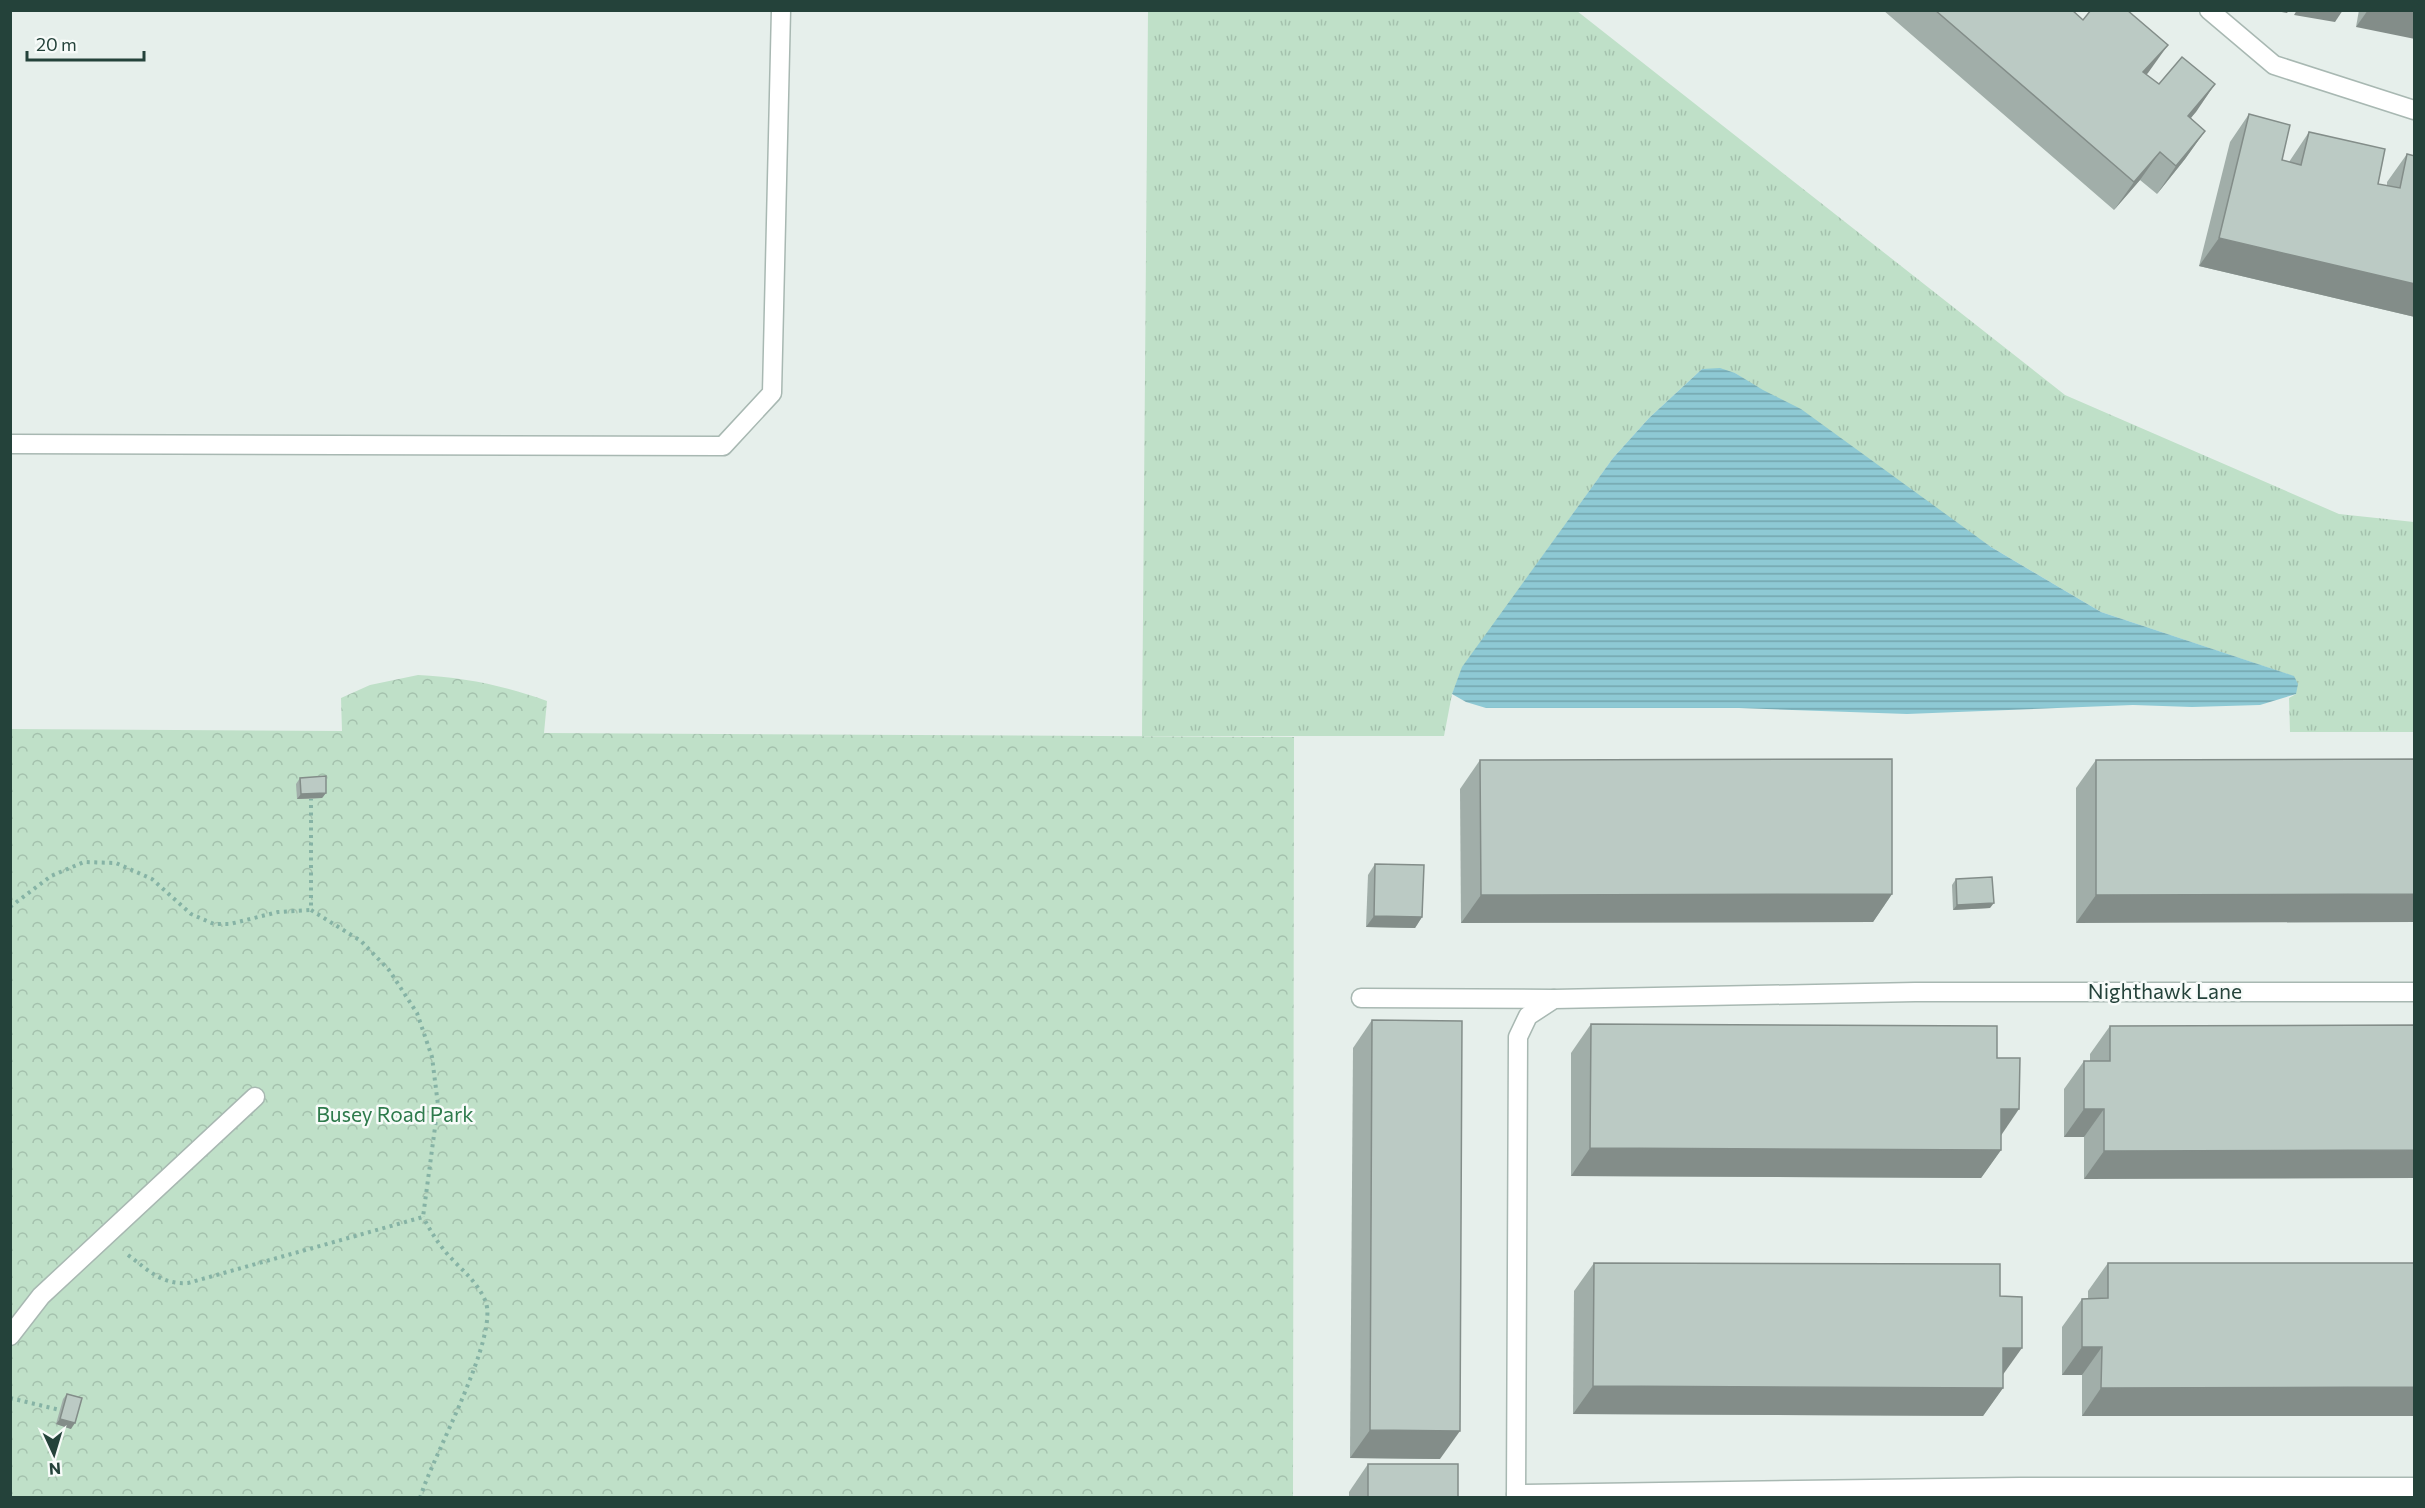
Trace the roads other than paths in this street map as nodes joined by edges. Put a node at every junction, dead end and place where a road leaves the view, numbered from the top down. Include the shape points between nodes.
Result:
1 (781, 10) edge
2 (2209, 10) edge
3 (2415, 110) edge
4 (10, 444) edge
5 (2415, 992) edge
6 (1361, 999) dead end
7 (1554, 999) junction
8 (255, 1097) dead end
9 (10, 1336) edge
10 (2415, 1487) edge
11 (1516, 1496) edge

1 - 4 street via 772,393 723,446
2 - 3 street via 2274,65
5 - 7 street, Nighthawk Lane via 1915,992
6 - 7 street, Nighthawk Lane
7 - 11 street via 1528,1016 1518,1037
8 - 9 street via 41,1296
10 - 11 street via 2020,1487

